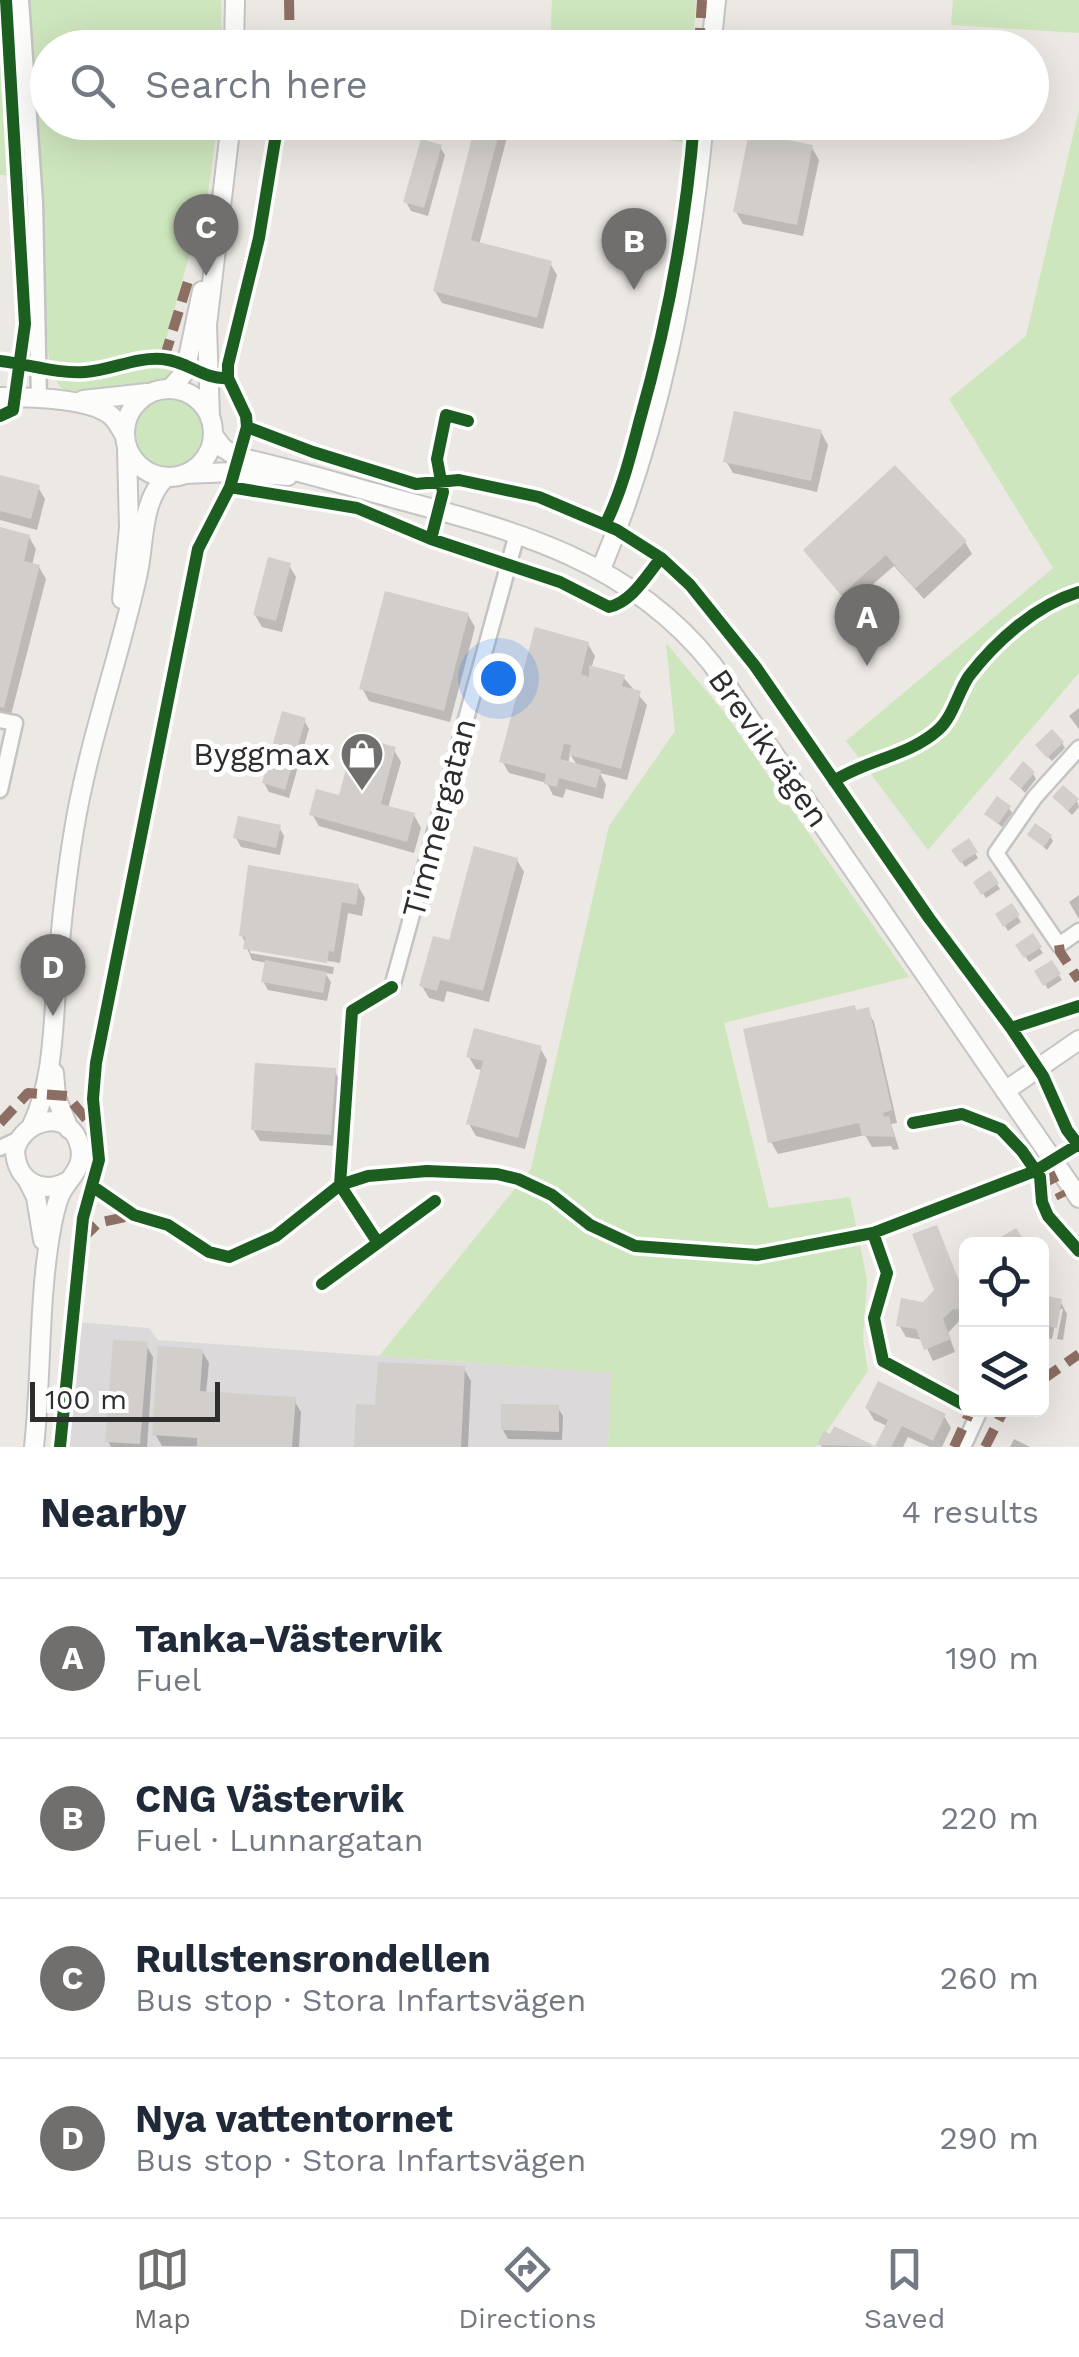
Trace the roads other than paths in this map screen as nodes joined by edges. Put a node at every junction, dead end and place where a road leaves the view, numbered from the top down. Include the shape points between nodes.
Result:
1 (21, 0) edge
2 (235, 0) edge
3 (716, 0) edge
4 (234, 30) edge
5 (713, 30) edge
6 (229, 140) edge
7 (702, 140) edge
8 (216, 237) junction
9 (161, 390) junction
10 (0, 397) edge
11 (39, 399) junction
12 (63, 401) junction
13 (212, 427) junction
14 (126, 440) junction
15 (175, 476) junction
16 (318, 478) junction
17 (517, 534) junction
18 (601, 569) junction
19 (115, 657) junction
20 (0, 720) edge
21 (1079, 748) edge
22 (0, 790) edge
23 (1079, 931) edge
24 (392, 986) dead end
25 (52, 1036) junction
26 (1079, 1040) edge
27 (1006, 1090) junction
28 (70, 1129) junction
29 (26, 1132) junction
30 (0, 1148) edge
31 (0, 1160) edge
32 (24, 1177) junction
33 (68, 1181) junction
34 (1079, 1198) edge
35 (46, 1266) junction
36 (977, 1417) edge
37 (34, 1447) edge
38 (964, 1447) edge

1 - 11 street
2 - 4 main road
3 - 5 main road
6 - 8 main road
7 - 18 main road via 683,282 660,389 635,484
8 - 9 main road via 187,364 179,380
8 - 13 main road via 207,325
9 - 12 main road
9 - 13 main road via 195,397
9 - 14 main road via 132,409
10 - 11 main road
11 - 12 main road
12 - 14 main road via 101,409 116,419
13 - 15 main road via 204,459
13 - 16 main road, Brevikvägen via 229,454
14 - 15 main road via 141,467
14 - 19 main road via 129,528
15 - 16 main road, Brevikvägen
15 - 19 main road via 154,489 149,503 138,578
16 - 17 main road, Brevikvägen
17 - 18 main road, Brevikvägen
17 - 24 street, Timmergatan
18 - 27 main road, Brevikvägen via 649,600 712,664
19 - 25 main road via 75,826
20 - 22 street via 15,724
21 - 23 street via 996,852 1059,944
25 - 28 main road via 56,1097
25 - 29 main road via 44,1096
26 - 27 main road
27 - 34 main road, Brevikvägen
28 - 29 main road via 52,1122
28 - 33 main road via 81,1152
29 - 30 street
29 - 32 main road via 15,1156
31 - 32 street
32 - 33 main road via 52,1188
32 - 35 main road via 41,1221
33 - 35 main road via 58,1198
35 - 37 main road
36 - 38 street

